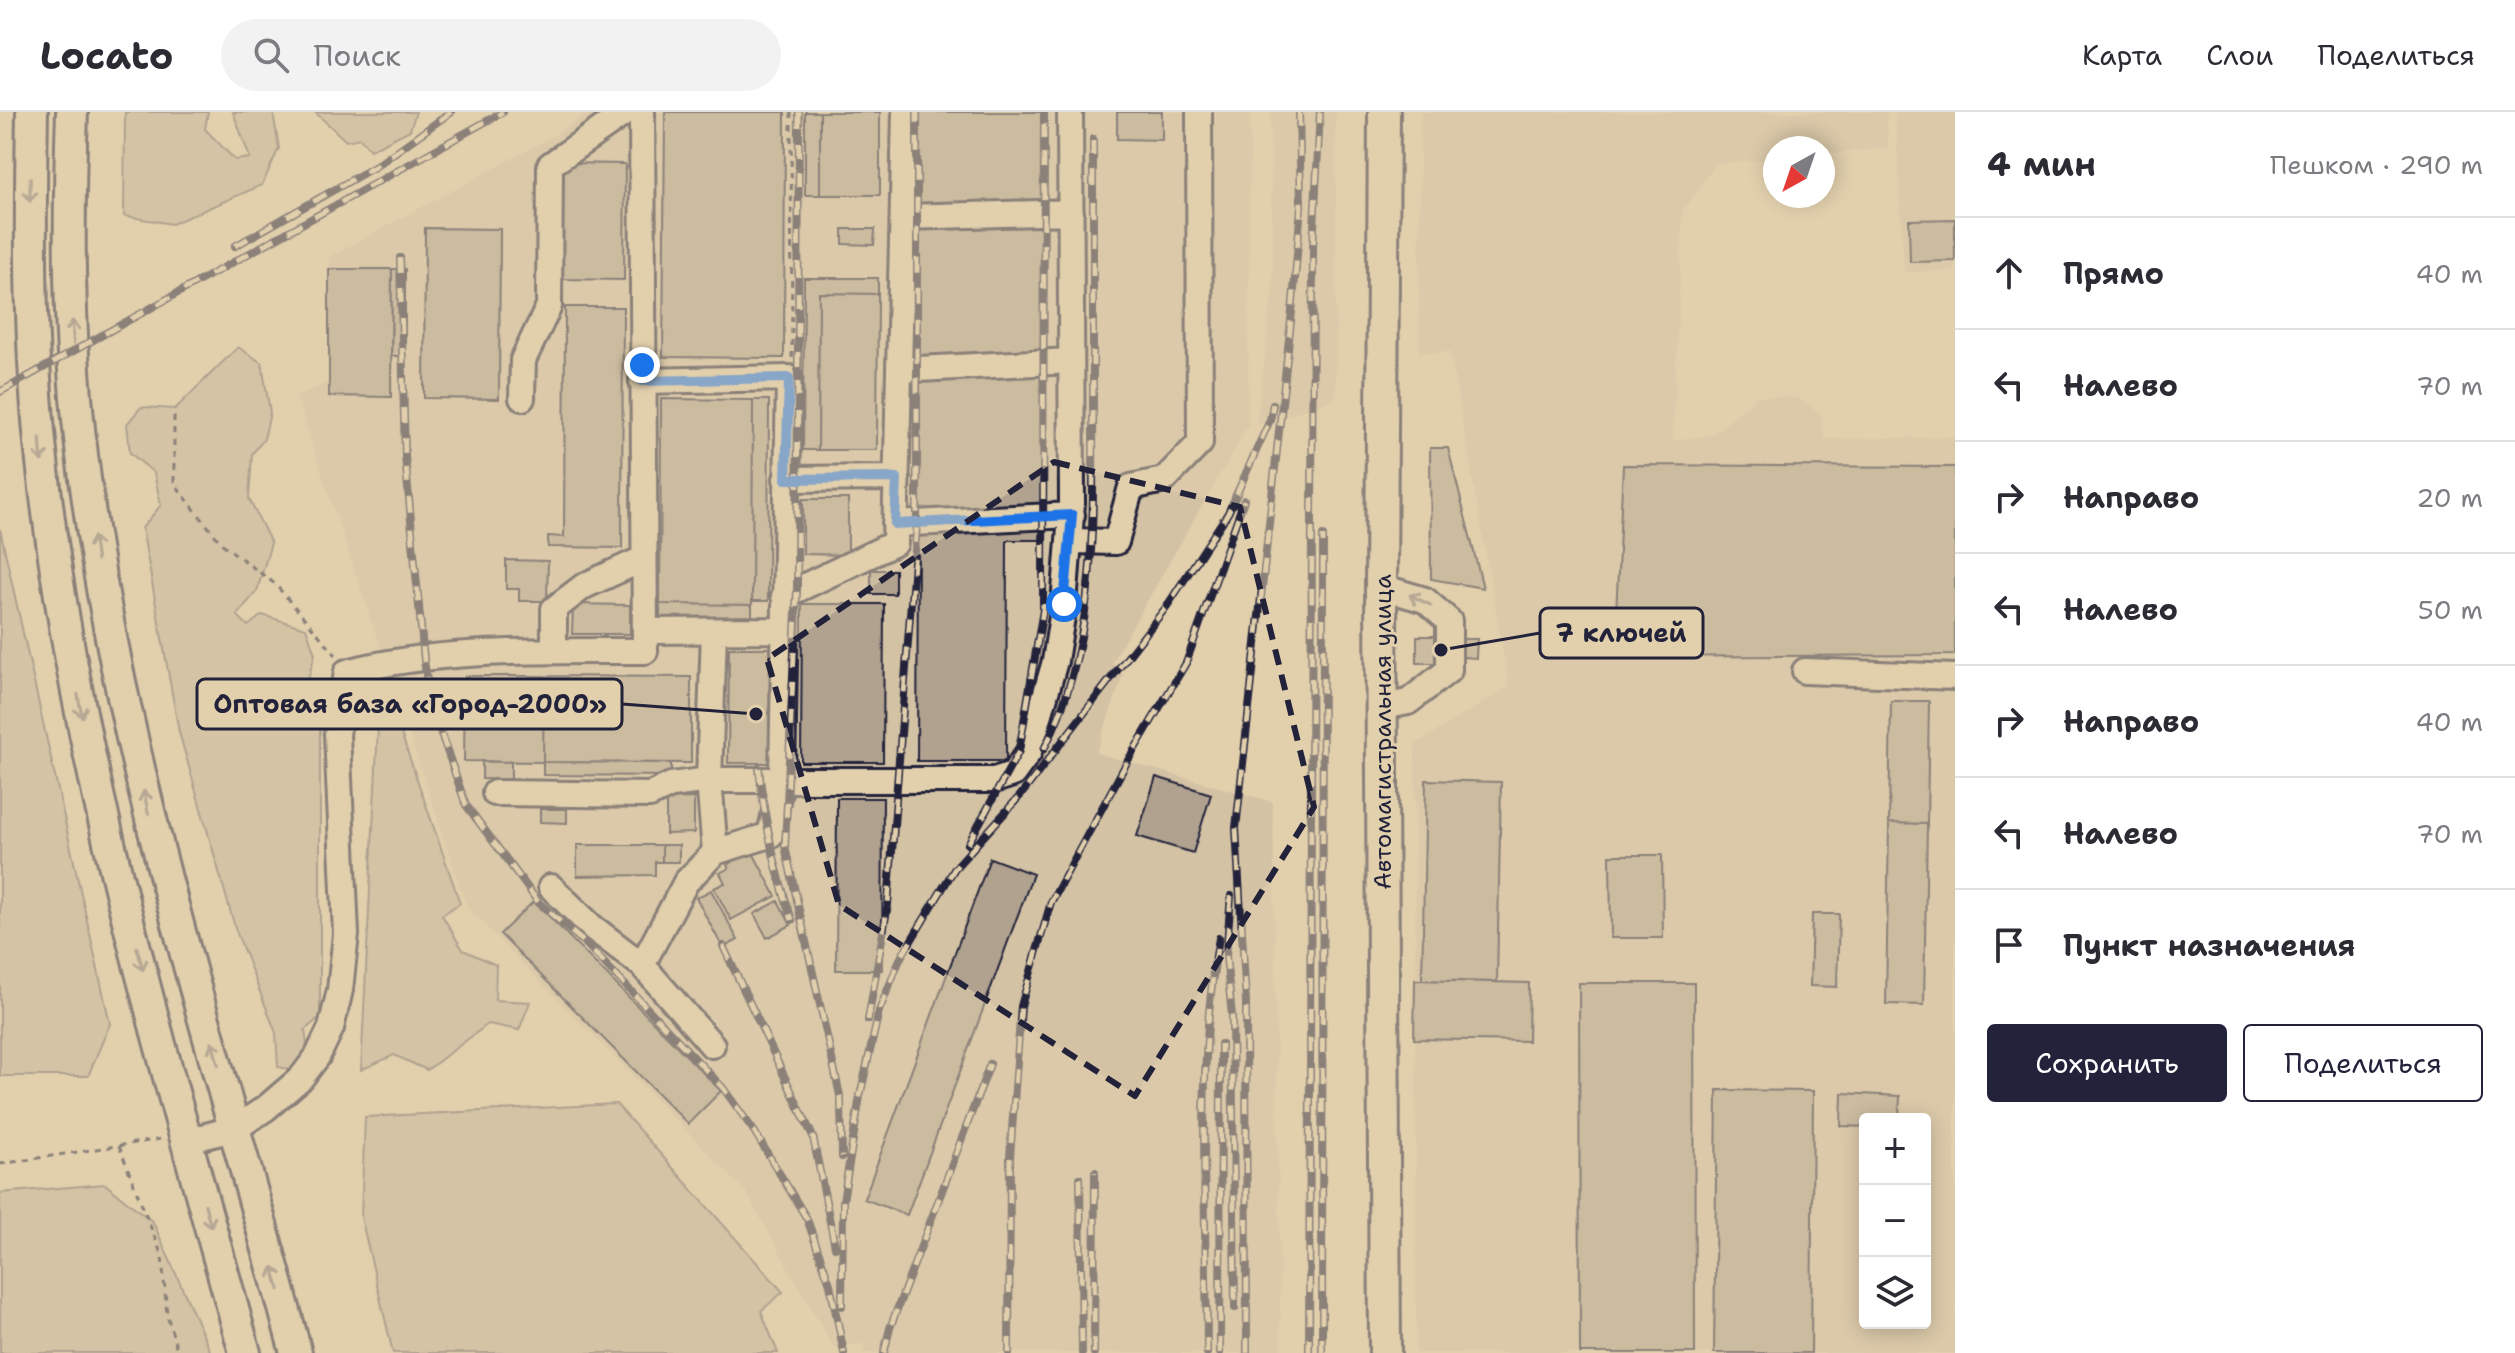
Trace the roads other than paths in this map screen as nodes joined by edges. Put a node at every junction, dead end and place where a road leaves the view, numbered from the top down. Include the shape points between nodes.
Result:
1 (32, 112) edge
2 (72, 112) edge
3 (626, 112) edge
4 (642, 112) edge
5 (905, 112) edge
6 (1070, 112) edge
7 (1199, 112) edge
8 (1384, 112) edge
9 (1071, 212) junction
10 (905, 217) junction
11 (1071, 361) junction
12 (900, 370) junction
13 (642, 381) junction
14 (522, 398) dead end
15 (897, 478) junction
16 (786, 479) junction
17 (1072, 515) junction
18 (895, 524) junction
19 (1071, 541) junction
20 (643, 559) junction
21 (1381, 587) junction
22 (784, 596) junction
23 (783, 630) junction
24 (646, 631) junction
25 (714, 631) junction
26 (554, 651) junction
27 (1805, 671) dead end
28 (1955, 677) edge
29 (1383, 707) junction
30 (782, 778) junction
31 (709, 780) junction
32 (495, 793) dead end
33 (715, 852) junction
34 (551, 887) dead end
35 (642, 965) junction
36 (712, 1045) dead end
37 (236, 1128) junction
38 (178, 1139) junction
39 (245, 1353) edge
40 (296, 1353) edge
41 (1385, 1353) edge

1 -> 38 main road via 29,268 42,460 66,632 101,810
37 -> 2 main road via 149,816 100,580 77,410 69,278
3 - 14 lane via 550,165 549,306 523,360
4 - 13 lane
5 - 10 lane
6 - 9 lane
7 - 19 lane via 1200,443 1164,480 1131,487 1116,542
8 - 21 main road, Автомагистральная улица
9 - 10 lane
9 - 11 lane
10 - 12 lane
11 - 12 lane
11 - 17 lane
12 - 15 lane
13 - 16 lane via 789,378
13 - 20 lane
15 - 16 lane
15 - 18 lane
16 - 22 lane
17 - 18 lane
17 - 19 lane
18 - 22 lane via 895,543
19 - 30 lane via 1055,661 1029,752 1013,774 994,780
20 - 24 lane
20 - 26 lane via 584,586 554,609
21 - 29 main road, Автомагистральная улица
29 -> 21 lane via 1408,702 1449,670 1449,621 1425,600
22 - 23 lane
23 - 25 lane
23 - 30 lane
24 - 25 lane
24 - 26 lane via 645,651
25 - 31 lane
26 - 37 lane via 385,662 347,672 337,734 346,934 335,1011 326,1041 301,1078
27 - 28 lane
29 - 41 main road, Автомагистральная улица
30 - 31 lane
30 - 33 lane via 770,835
31 - 32 lane via 671,785 650,795
31 - 33 lane
33 - 35 lane via 686,882
34 - 35 lane
35 - 36 lane
37 - 38 lane
40 -> 37 main road
38 -> 39 main road

